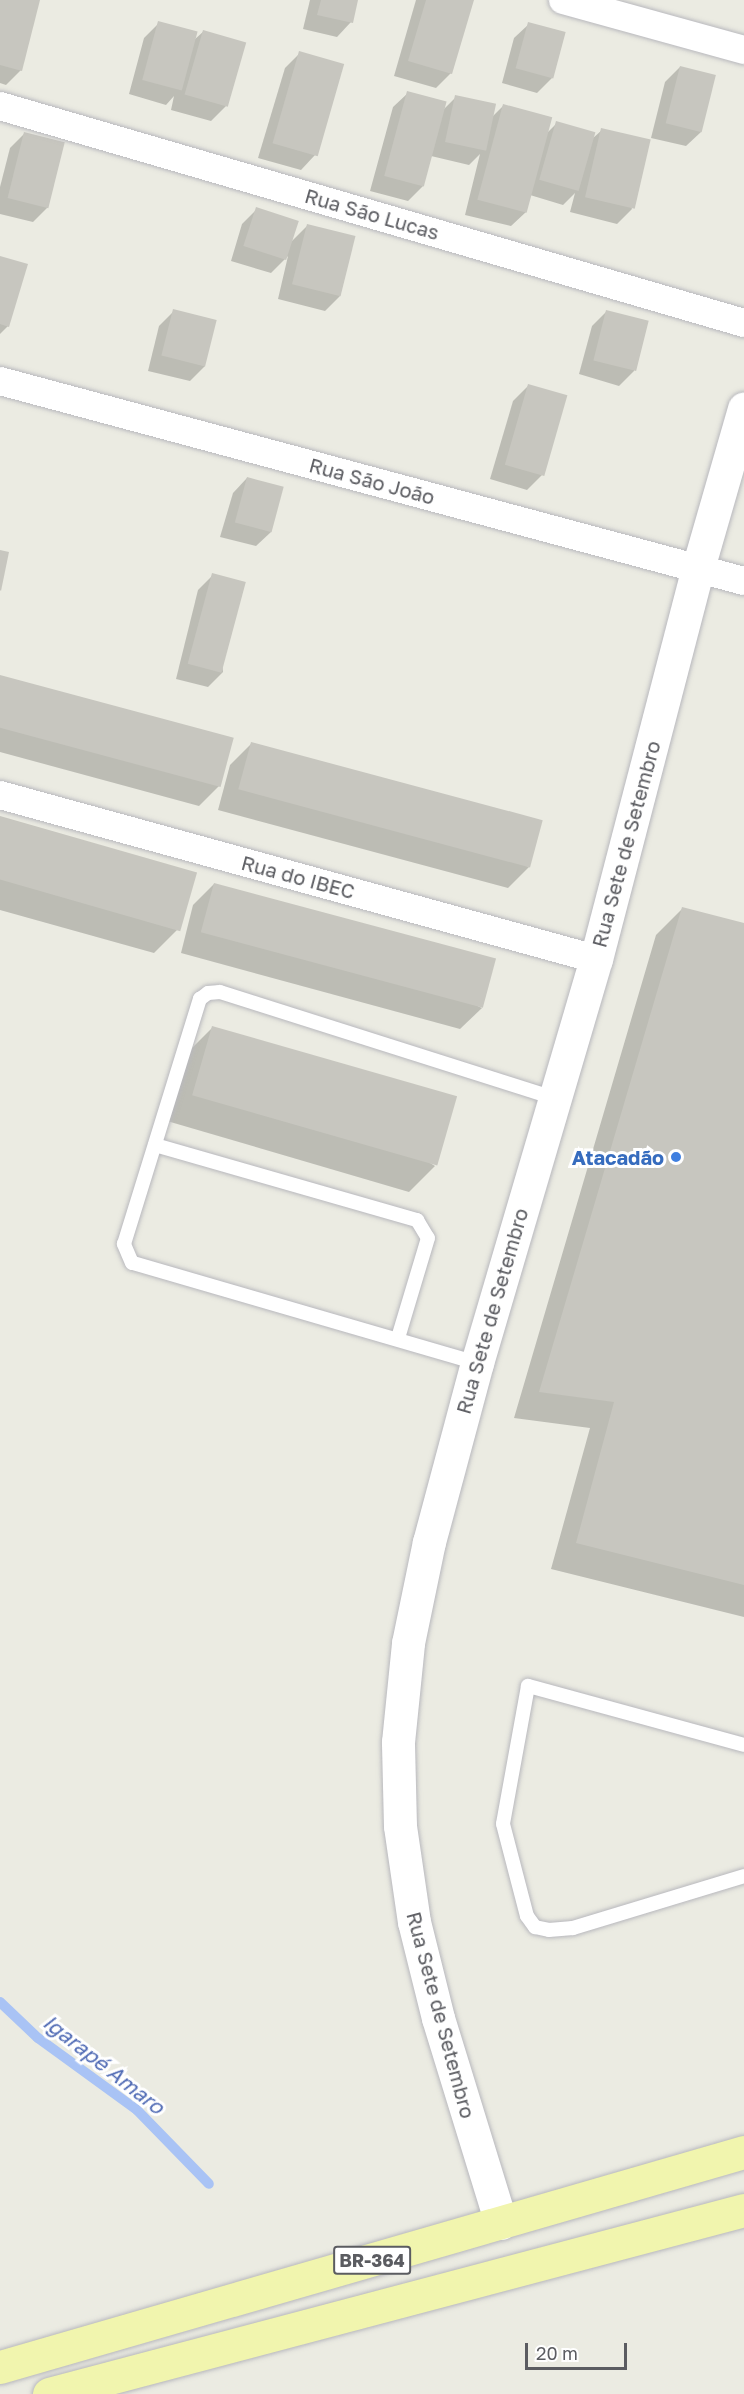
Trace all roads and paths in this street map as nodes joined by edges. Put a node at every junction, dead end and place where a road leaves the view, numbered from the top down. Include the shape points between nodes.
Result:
1 (562, 0) edge
2 (744, 50) edge
3 (0, 106) edge
4 (744, 322) edge
5 (0, 381) edge
6 (744, 409) edge
7 (698, 568) junction
8 (744, 581) edge
9 (0, 795) edge
10 (596, 959) junction
11 (552, 1097) junction
12 (155, 1145) junction
13 (398, 1338) junction
14 (477, 1363) junction
15 (744, 1745) edge
16 (744, 1876) edge
17 (744, 2152) edge
18 (744, 2210) edge
19 (501, 2223) junction
20 (0, 2367) edge
21 (49, 2394) edge

1 - 2 street
3 - 4 street, Rua São Lucas
5 - 7 street, Rua São João
6 - 7 street, Rua Sete de Setembro
7 - 8 street, Rua São João
7 - 10 street, Rua Sete de Setembro
9 - 10 street, Rua do IBEC
10 - 11 street, Rua Sete de Setembro
11 - 12 lane via 220,992 208,993 200,999
11 - 14 street, Rua Sete de Setembro
12 - 13 lane via 417,1220 428,1238
12 - 13 lane via 124,1244 132,1263
13 - 14 lane
14 - 19 street, Rua Sete de Setembro via 429,1542 408,1643 398,1742 400,1805 414,1922 438,2018
15 - 16 lane via 528,1686 503,1824 527,1916 535,1927 573,1928
17 - 19 main road, BR-364
18 - 21 main road, BR-364
19 - 20 main road, BR-364

